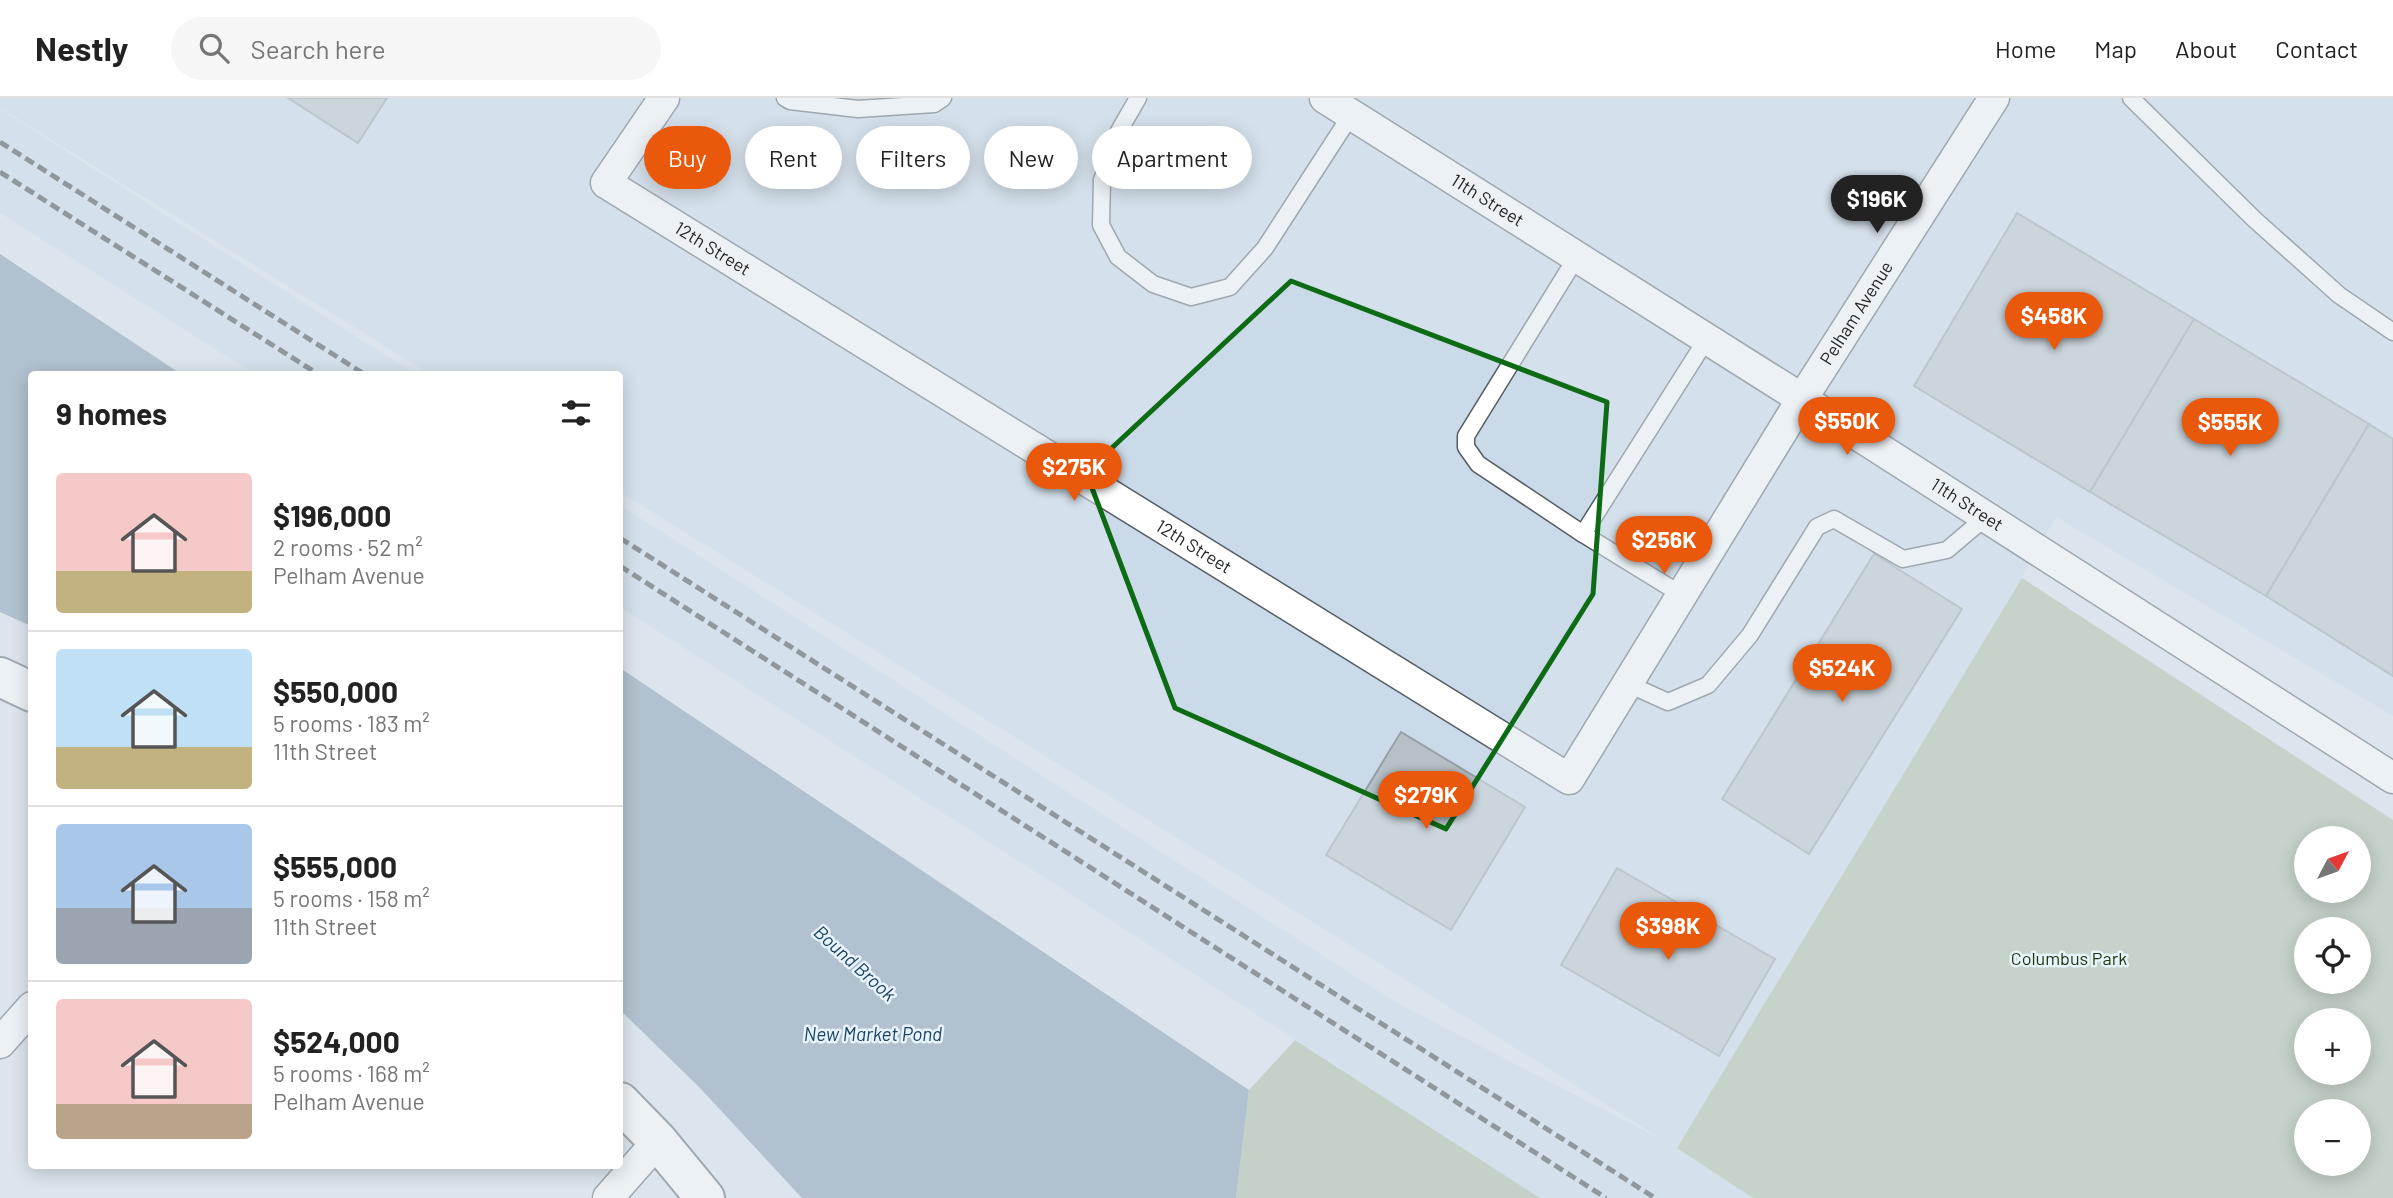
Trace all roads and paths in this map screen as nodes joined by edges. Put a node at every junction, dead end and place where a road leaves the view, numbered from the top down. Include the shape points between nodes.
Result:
1 (664, 98) edge
2 (785, 98) edge
3 (943, 98) edge
4 (1138, 98) edge
5 (1325, 98) edge
6 (1994, 98) edge
7 (2131, 98) edge
8 (1351, 115) junction
9 (1576, 258) junction
10 (2393, 332) edge
11 (1706, 340) junction
12 (1802, 399) junction
13 (1986, 517) junction
14 (1583, 534) junction
15 (1682, 595) junction
16 (0, 677) edge
17 (1628, 684) junction
18 (28, 690) edge
19 (2393, 778) edge
20 (1569, 779) joint
21 (28, 1012) edge
22 (0, 1043) edge
23 (623, 1105) edge
24 (657, 1141) junction
25 (608, 1198) edge
26 (705, 1198) edge

1 - 20 street, 12th Street via 606,183
2 - 3 lane via 859,109 934,104
4 - 8 lane via 1119,131 1102,180 1101,225 1118,257 1153,284 1191,297 1230,287 1265,248
5 - 8 street, 11th Street
6 - 12 street, Pelham Avenue
7 - 10 lane via 2339,295
8 - 9 street, 11th Street
9 - 11 street, 11th Street
9 - 14 lane via 1466,436 1466,447 1478,464
11 - 12 street, 11th Street
11 - 14 lane
12 - 13 street, 11th Street
12 - 15 street, Pelham Avenue
13 - 17 lane via 1947,550 1903,559 1834,519 1817,527 1750,635 1708,685 1668,702
13 - 19 street, 11th Street
14 - 15 lane
15 - 17 street, Pelham Avenue
16 - 18 main road
17 - 20 street, Pelham Avenue
21 - 22 street
23 - 24 main road
24 - 25 street
24 - 26 main road

